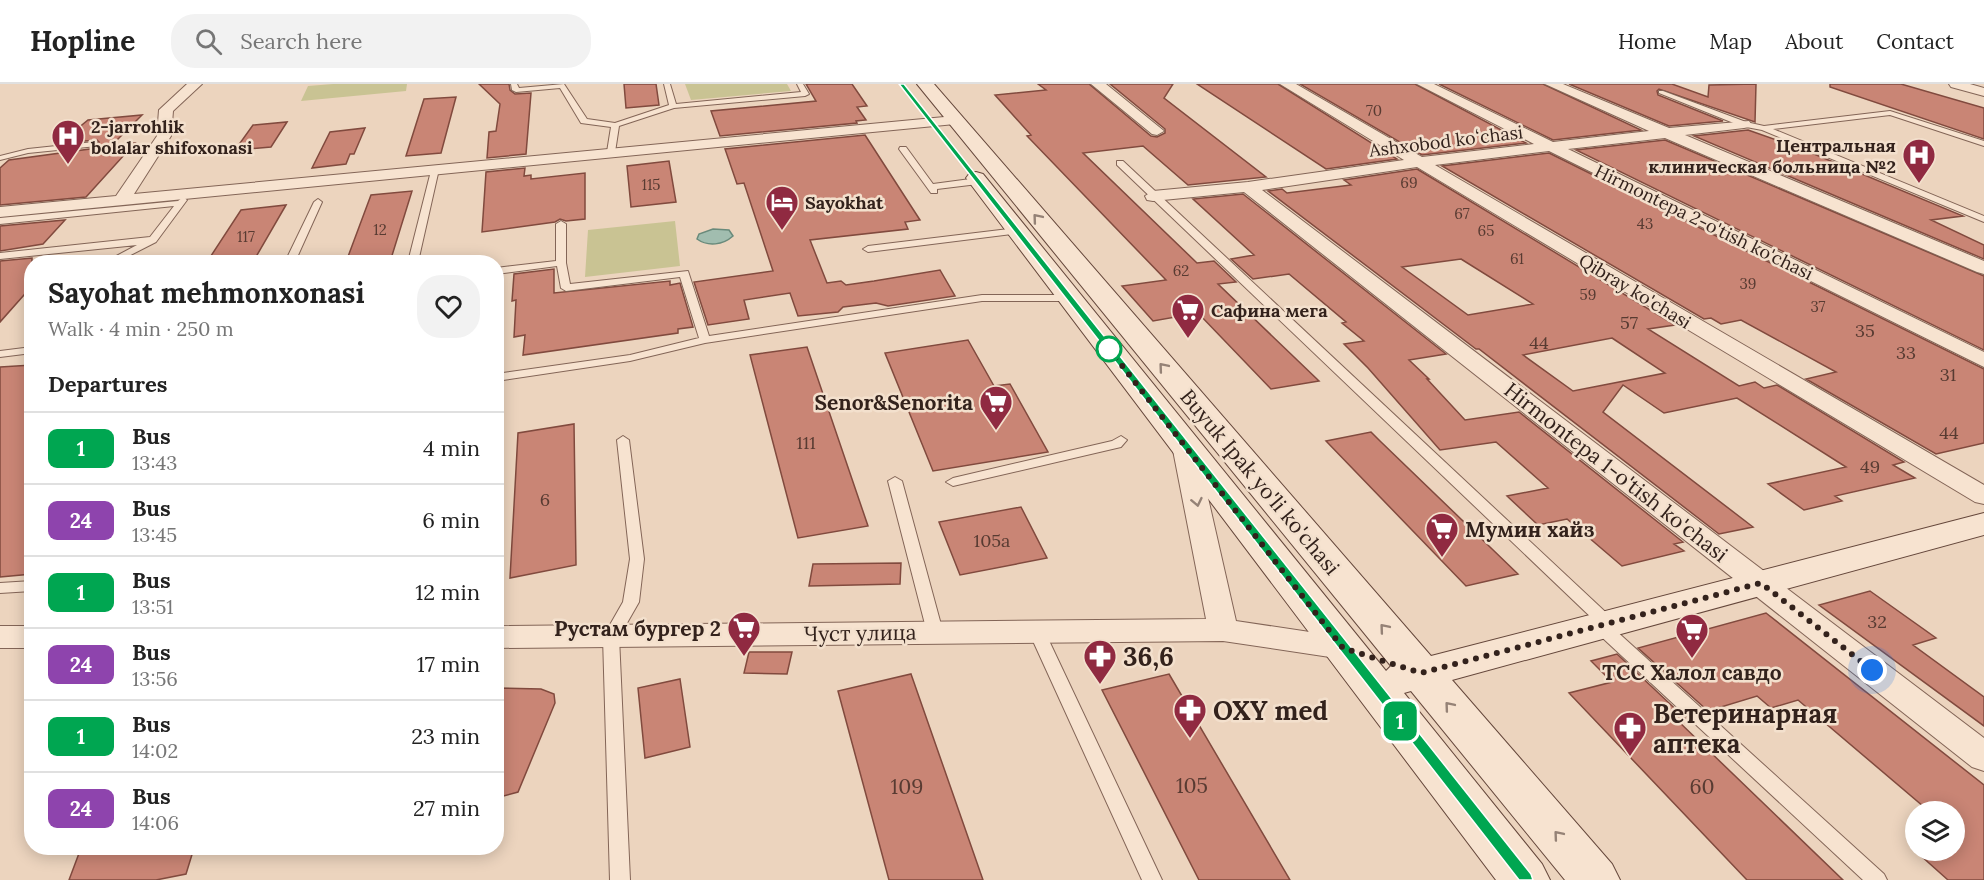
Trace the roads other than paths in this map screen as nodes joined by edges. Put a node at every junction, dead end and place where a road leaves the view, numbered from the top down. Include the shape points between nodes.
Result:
1 (195, 84) edge
2 (514, 84) edge
3 (667, 84) edge
4 (800, 84) edge
5 (902, 84) edge
6 (925, 84) edge
7 (1098, 84) edge
8 (1287, 84) edge
9 (1424, 84) edge
10 (1552, 84) edge
11 (1956, 84) edge
12 (561, 85) edge
13 (1661, 92) dead end
14 (1984, 92) edge
15 (673, 106) junction
16 (943, 121) junction
17 (615, 124) junction
18 (1744, 124) junction
19 (1764, 128) junction
20 (1156, 131) dead end
21 (1670, 134) junction
22 (94, 144) dead end
23 (1984, 144) edge
24 (2, 145) dead end
25 (1555, 148) junction
26 (903, 149) dead end
27 (611, 152) junction
28 (4, 156) edge
29 (1421, 162) junction
30 (1120, 163) dead end
31 (435, 169) junction
32 (978, 181) junction
33 (1248, 187) junction
34 (1153, 195) junction
35 (184, 198) junction
36 (122, 200) junction
37 (318, 202) dead end
38 (0, 212) edge
39 (1984, 219) edge
40 (0, 221) edge
41 (561, 224) dead end
42 (1017, 231) junction
43 (153, 240) junction
44 (868, 249) dead end
45 (124, 255) edge
46 (294, 255) edge
47 (415, 255) edge
48 (0, 256) edge
49 (561, 263) junction
50 (1984, 268) edge
51 (504, 270) edge
52 (1070, 298) junction
53 (705, 340) junction
54 (24, 351) edge
55 (0, 354) edge
56 (1984, 360) edge
57 (504, 377) edge
58 (622, 440) dead end
59 (1121, 440) dead end
60 (1184, 445) junction
61 (895, 481) dead end
62 (953, 482) dead end
63 (1984, 496) edge
64 (1984, 524) edge
65 (1761, 583) junction
66 (24, 586) edge
67 (0, 588) edge
68 (1604, 625) junction
69 (1036, 630) junction
70 (1223, 630) junction
71 (935, 632) junction
72 (0, 637) edge
73 (24, 637) edge
74 (504, 637) edge
75 (611, 637) junction
76 (1343, 648) junction
77 (1421, 673) junction
78 (1380, 695) junction
79 (1984, 757) edge
80 (620, 880) edge
81 (1152, 880) edge
82 (1525, 880) edge
83 (1595, 880) edge
84 (1877, 880) edge

1 - 36 street via 166,110 164,136
2 - 12 lane via 516,90
3 - 15 lane
4 - 15 lane via 805,94
5 - 16 main road, Buyuk Ipak yo'li ko'chasi
6 - 16 main road, Buyuk Ipak yo'li ko'chasi
7 - 20 street
8 - 29 street, Qibray ko'chasi
9 - 25 street, Hirmontepa 2-o'tish ko'chasi
10 - 21 street
11 - 14 street
12 - 17 lane via 584,121
13 - 18 lane
15 - 17 lane
16 - 27 street
16 - 32 main road, Buyuk Ipak yo'li ko'chasi
77 -> 16 main road, Buyuk Ipak yo'li ko'chasi
17 - 27 lane
18 - 19 lane
18 - 21 street, Ashxobod koʻchasi
19 - 23 lane via 1890,113
19 - 39 lane
21 - 25 street, Ashxobod koʻchasi
21 - 50 street
22 - 28 lane
24 - 28 lane
25 - 29 street, Ashxobod koʻchasi
25 - 56 street, Hirmontepa 2-o'tish ko'chasi
26 - 32 lane via 933,189
27 - 31 street
29 - 33 street, Ashxobod koʻchasi
29 - 63 street, Qibray ko'chasi
30 - 34 lane
31 - 35 street
31 - 47 lane
32 - 42 main road, Buyuk Ipak yo'li ko'chasi
33 - 34 street, Ashxobod koʻchasi
33 - 65 street, Hirmontepa 1-o'tish ko'chasi
34 - 68 lane
35 - 36 street
35 - 40 lane
35 - 43 lane
36 - 38 street
37 - 46 lane
41 - 49 lane
42 - 44 lane
42 - 52 main road, Buyuk Ipak yo'li ko'chasi
43 - 45 lane
43 - 48 lane
49 - 51 lane
49 - 53 lane via 566,288 684,273
52 - 53 lane via 982,298
52 - 60 main road, Buyuk Ipak yo'li ko'chasi
53 - 57 lane via 630,358
54 - 55 lane
58 - 75 lane via 637,559 631,602
59 - 62 lane
60 -> 70 street
60 - 76 main road, Buyuk Ipak yo'li ko'chasi
61 - 71 lane
64 - 65 main road
65 - 68 main road
65 - 79 street, Hirmontepa 1-o'tish ko'chasi
66 - 67 lane
68 - 77 main road
68 - 84 lane
69 - 70 street, Чуст улица
69 - 71 street, Чуст улица
69 - 81 lane
70 - 76 street, Чуст улица
71 - 75 street, Чуст улица
72 - 73 street
74 - 75 street, Чуст улица
75 - 80 lane
76 - 77 main road
76 - 78 main road
77 - 78 main road
83 -> 77 main road, Buyuk Ipak yo'li ko'chasi
78 - 82 main road

